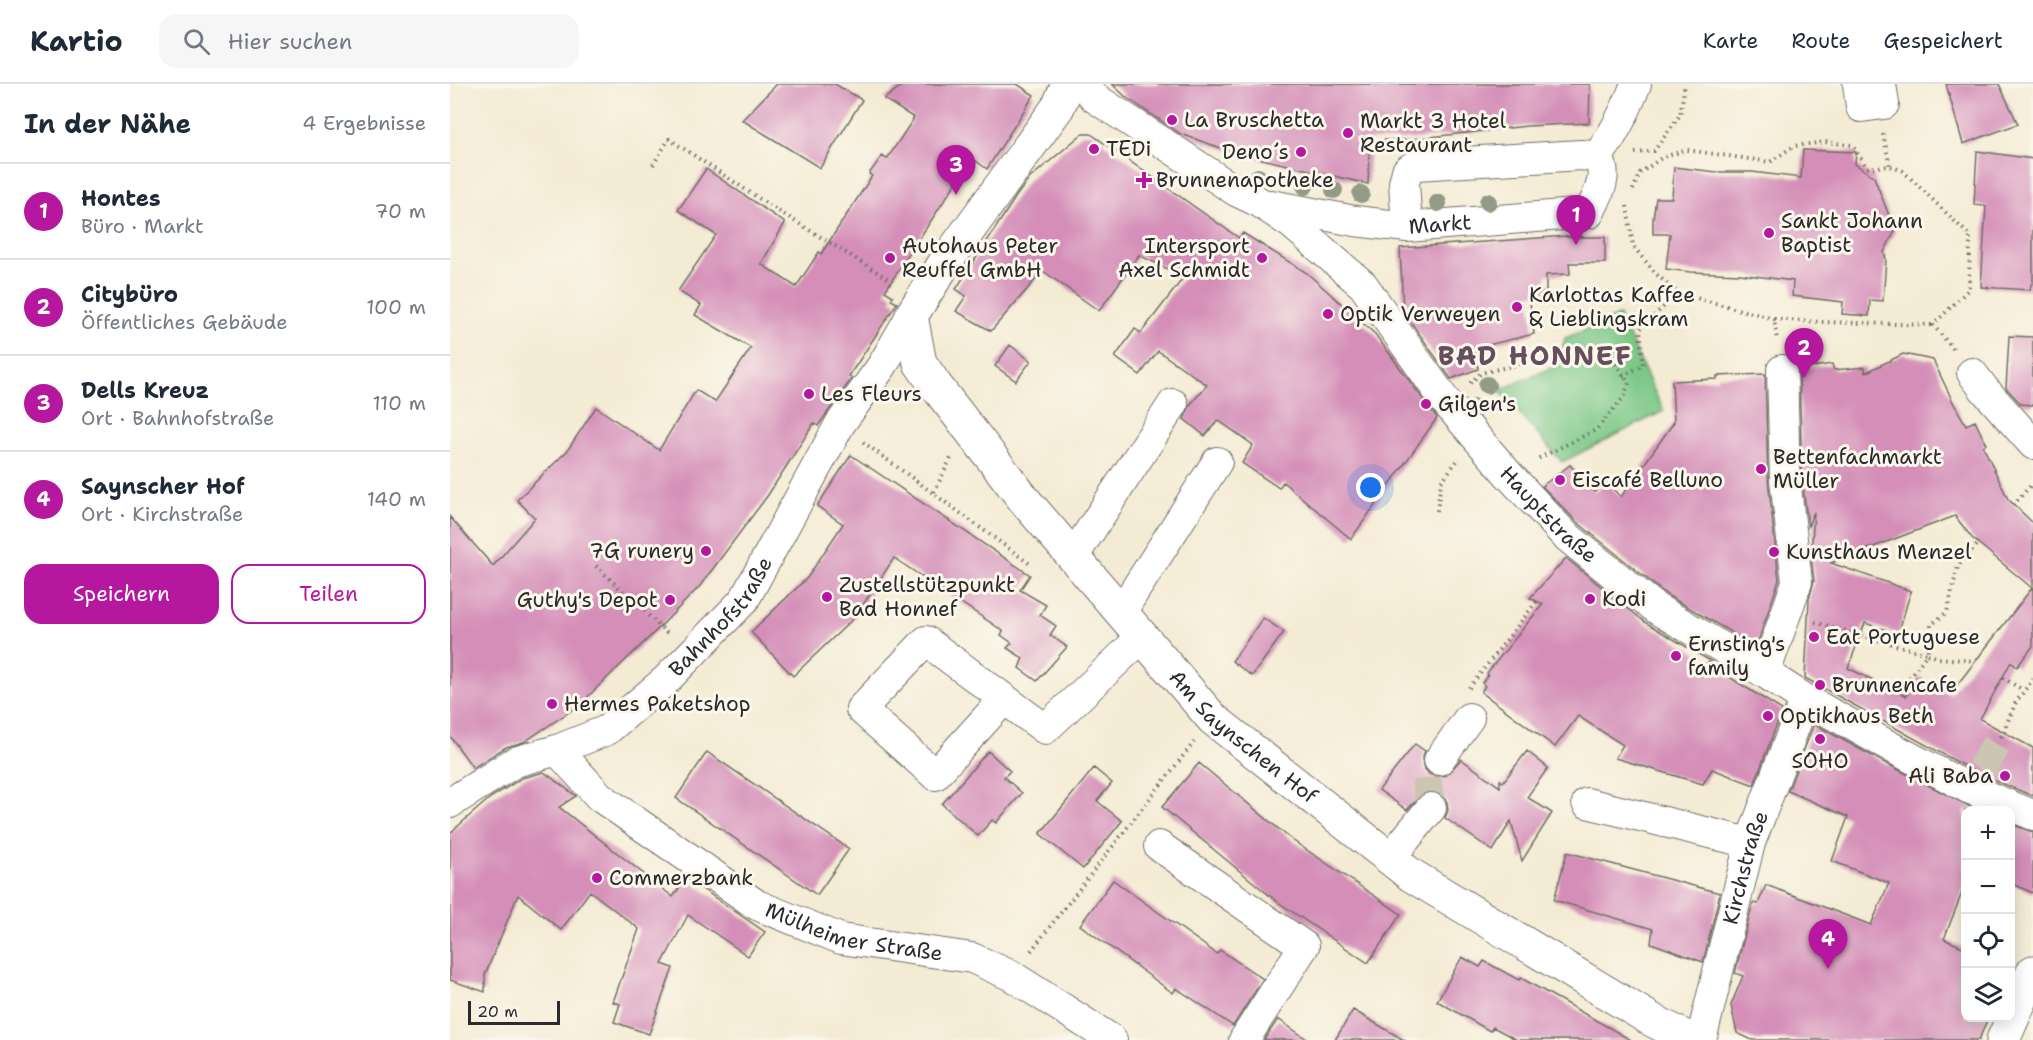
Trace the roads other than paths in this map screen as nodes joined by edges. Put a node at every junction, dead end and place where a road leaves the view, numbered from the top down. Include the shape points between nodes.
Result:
1 (1068, 84) edge
2 (1083, 84) edge
3 (1635, 84) edge
4 (1858, 84) edge
5 (1881, 84) edge
6 (1597, 157) junction
7 (1259, 202) junction
8 (1407, 227) junction
9 (916, 308) junction
10 (920, 363) junction
11 (882, 366) junction
12 (1782, 370) road end
13 (1972, 373) road end
14 (1173, 404) dead end
15 (2033, 444) edge
16 (1217, 462) dead end
17 (1073, 557) junction
18 (1121, 612) junction
19 (1142, 637) junction
20 (1765, 673) junction
21 (1004, 699) junction
22 (1805, 699) junction
23 (1469, 718) road end
24 (557, 750) junction
25 (1438, 760) tunnel mouth
26 (450, 803) edge
27 (1587, 803) dead end
28 (1431, 808) dead end
29 (2033, 815) edge
30 (1750, 843) junction
31 (1159, 846) dead end
32 (1390, 858) junction
33 (2033, 972) edge
34 (1112, 1040) edge
35 (1244, 1040) edge
36 (1691, 1040) edge
37 (1701, 1040) edge
38 (2003, 1040) edge

1 - 9 main road, Bahnhofstraße via 1059,107
2 - 7 street, Hauptstraße via 1095,98 1236,191
3 - 6 street via 1628,104
4 - 5 street via 1861,107 1884,104
6 - 8 street, Markt via 1603,164 1603,177 1589,213
6 - 8 street, Markt via 1416,165 1407,171 1404,183
7 - 8 street, Hauptstraße
7 - 20 street, Hauptstraße via 1292,224 1363,285 1446,402 1565,535 1657,609
9 - 10 main road, Am Saynschen Hof
9 - 11 street, Bahnhofstraße
10 - 11 street
10 - 17 main road, Am Saynschen Hof
11 - 24 street, Bahnhofstraße via 840,424 744,600 666,680 608,730
12 - 20 street via 1785,479 1797,582
13 - 15 street
14 - 17 street
16 - 18 street
17 - 18 main road, Am Saynschen Hof
18 - 19 main road, Am Saynschen Hof
19 - 21 street via 1045,729
19 - 32 main road, Am Saynschen Hof via 1213,718
20 - 22 street, Hauptstraße
21 - 21 street via 926,640 861,709 935,775
22 - 29 street, Hauptstraße via 1976,779
22 - 30 street, Kirchstraße
23 - 25 street
24 - 26 street, Bahnhofstraße via 515,762
24 - 34 street, Mülheimer Straße via 600,797 757,905 841,939 972,958 1012,976
27 - 30 street
28 - 32 street
30 - 37 street, Kirchstraße
31 - 35 street via 1304,946
32 - 36 main road, Am Saynschen Hof via 1420,880
33 - 38 main road

